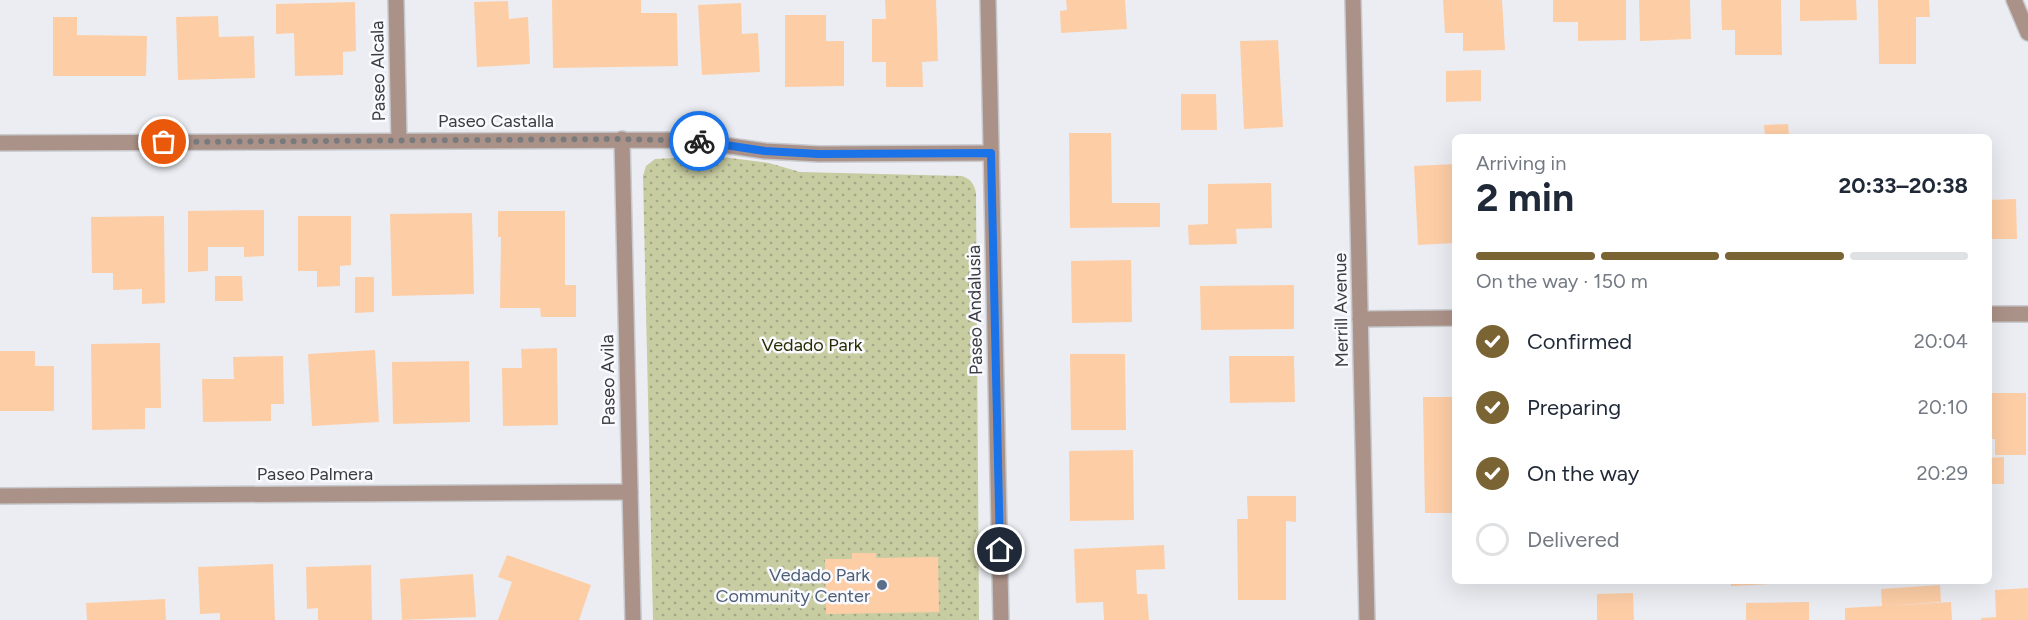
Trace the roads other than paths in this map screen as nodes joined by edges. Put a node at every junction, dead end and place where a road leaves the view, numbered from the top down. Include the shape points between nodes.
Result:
1 (396, 0) edge
2 (988, 0) edge
3 (1353, 0) edge
4 (2014, 0) edge
5 (2028, 33) edge
6 (622, 139) junction
7 (399, 141) junction
8 (0, 143) edge
9 (991, 153) junction
10 (1992, 314) edge
11 (2028, 314) edge
12 (1360, 318) junction
13 (1452, 318) edge
14 (630, 492) junction
15 (0, 496) edge
16 (633, 620) edge
17 (1001, 620) edge
18 (1367, 620) edge

1 - 7 street, Paseo Alcala
2 - 9 street, Paseo Andalusia
3 - 12 street, Merrill Avenue
4 - 5 street
6 - 7 street, Paseo Castalla
6 - 9 street, Paseo Castalla via 689,140 819,154
6 - 14 street, Paseo Avila
7 - 8 street, Paseo Castalla
9 - 17 street, Paseo Andalusia
10 - 11 street
12 - 13 street
12 - 18 street, Merrill Avenue
14 - 15 street, Paseo Palmera
14 - 16 street, Paseo Avila

